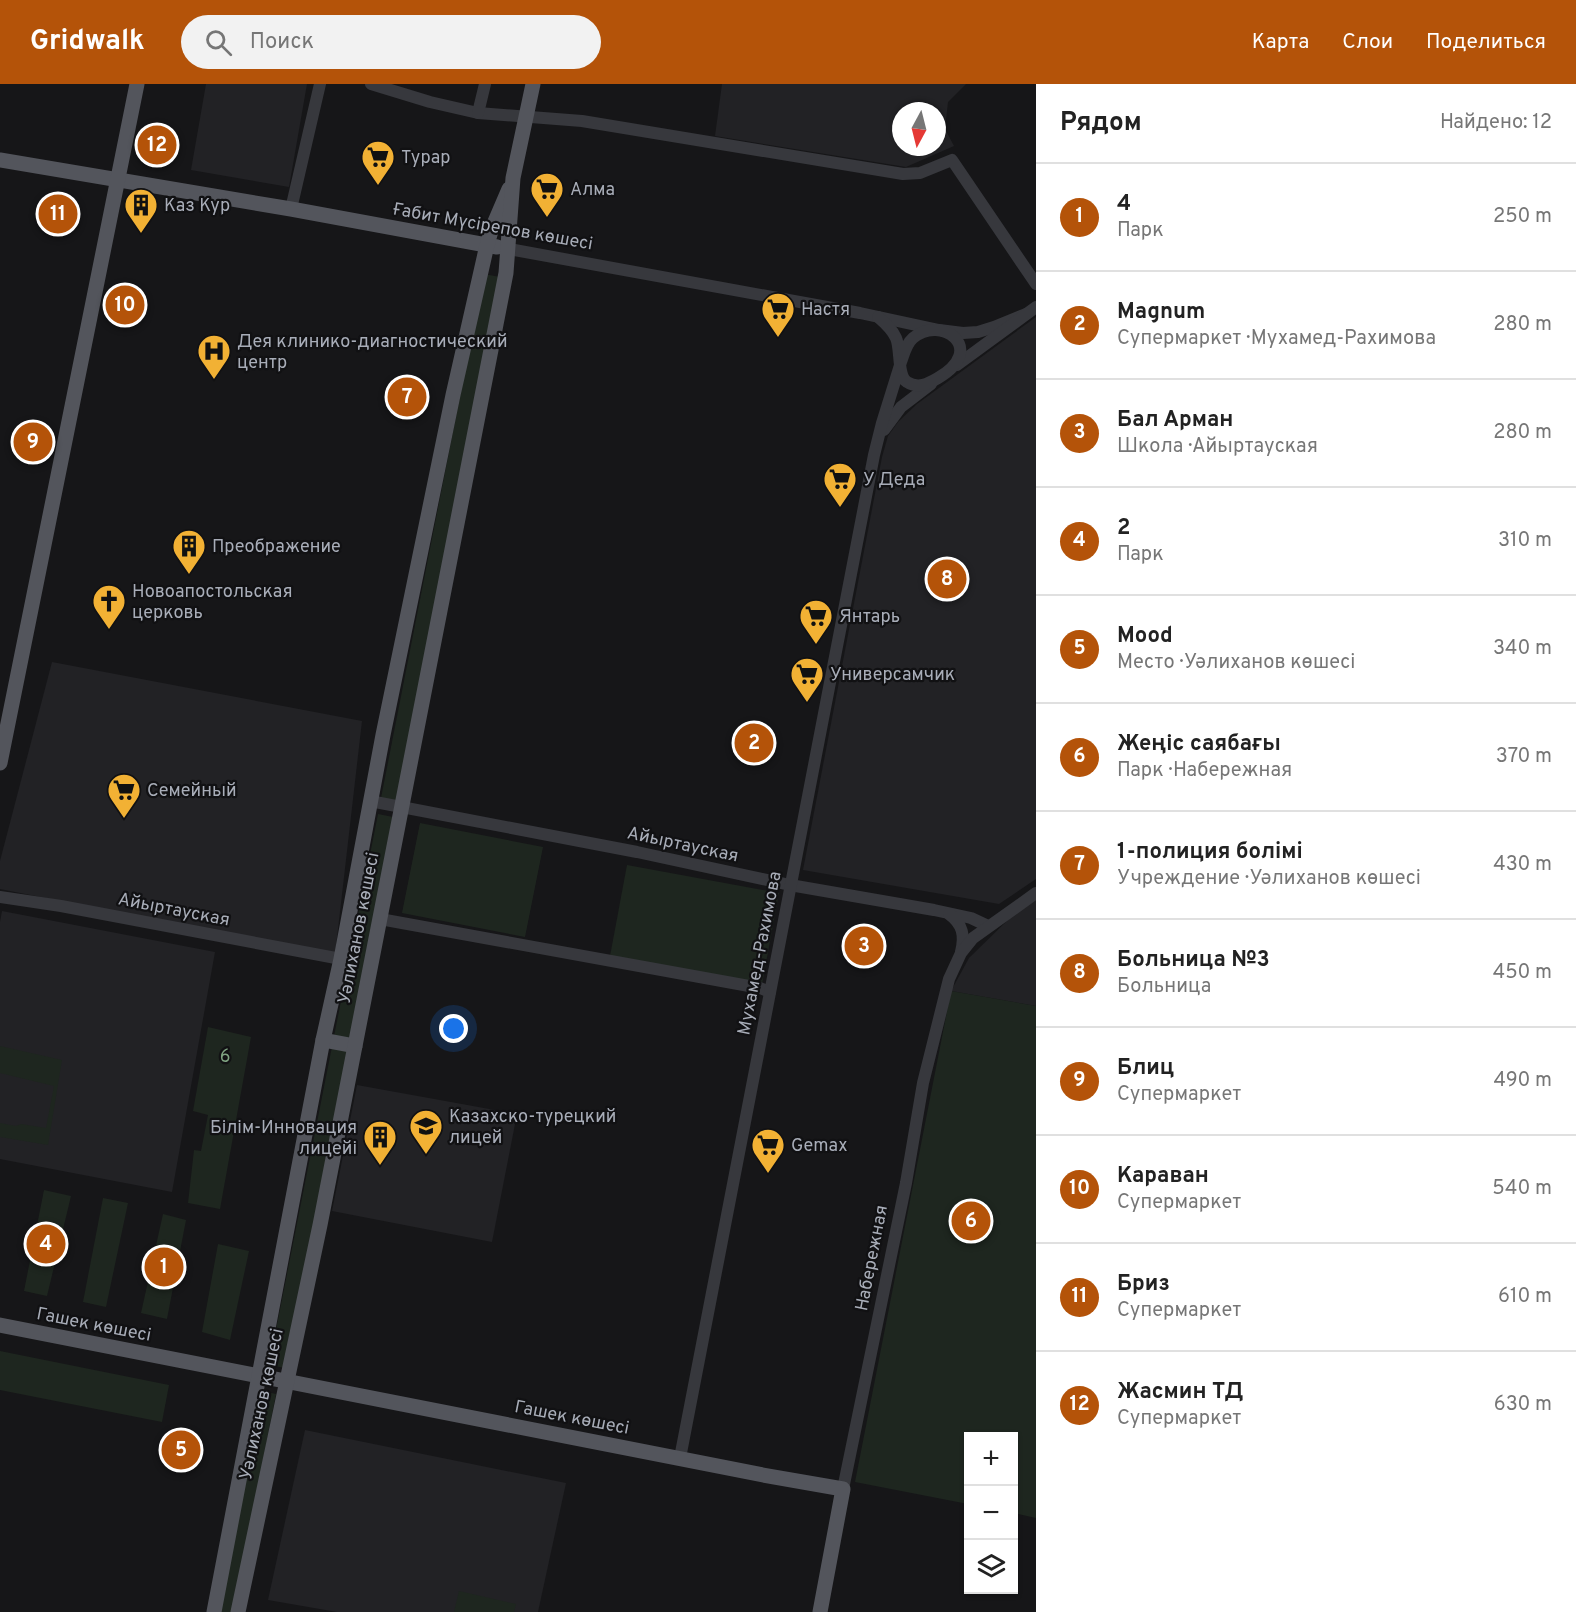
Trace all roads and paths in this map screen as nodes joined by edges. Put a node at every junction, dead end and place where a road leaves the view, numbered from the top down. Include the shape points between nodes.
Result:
1 (137, 84) edge
2 (320, 84) edge
3 (371, 84) edge
4 (485, 84) edge
5 (533, 84) edge
6 (478, 113) junction
7 (525, 117) junction
8 (0, 160) edge
9 (513, 177) junction
10 (118, 181) junction
11 (291, 209) junction
12 (487, 245) junction
13 (508, 249) junction
14 (1036, 284) edge
15 (1031, 311) edge
16 (878, 317) junction
17 (939, 330) junction
18 (901, 362) junction
19 (943, 375) junction
20 (874, 455) junction
21 (0, 763) edge
22 (370, 801) junction
23 (401, 808) junction
24 (790, 885) junction
25 (1036, 893) edge
26 (0, 897) edge
27 (950, 914) junction
28 (380, 919) junction
29 (988, 926) junction
30 (961, 953) junction
31 (341, 959) junction
32 (770, 992) junction
33 (323, 1040) junction
34 (355, 1046) junction
35 (0, 1325) edge
36 (258, 1376) junction
37 (289, 1382) junction
38 (680, 1458) junction
39 (843, 1489) junction
40 (214, 1612) edge
41 (238, 1612) edge
42 (820, 1612) edge

1 - 10 main road
2 - 11 street
3 - 6 street
4 - 6 street
5 - 7 main road
6 - 7 street
7 - 9 main road
7 - 14 street via 582,121 903,174 920,173 952,160
8 - 10 main road, Ғабит Мүсірепов көшесі
9 - 12 main road, Уәлиханов көшесі
9 - 13 main road, Уәлиханов көшесі
10 - 11 main road, Ғабит Мүсірепов көшесі
10 - 21 main road
11 - 12 main road, Ғабит Мүсірепов көшесі
12 - 13 main road, Ғабит Мүсірепов көшесі
12 - 22 main road, Уәлиханов көшесі
13 - 16 street, Ғабит Мүсірепов көшесі
13 - 23 main road, Уәлиханов көшесі
15 - 17 street, Ғабит Мүсірепов көшесі via 978,332
15 - 19 street
16 - 17 street, Ғабит Мүсірепов көшесі
16 - 18 street via 896,336
17 - 18 street via 912,338
17 - 19 street via 955,337 961,349 958,361
18 - 19 street via 903,379 914,385 924,385
18 - 20 street
19 - 20 street via 901,407 887,424
20 - 24 street, Мухамед-Рахимова
22 - 23 street, Айыртауская
22 - 31 main road, Уәлиханов көшесі
23 - 24 street, Айыртауская
23 - 28 main road, Уәлиханов көшесі
24 - 27 street, Айыртауская
24 - 32 street, Мухамед-Рахимова
25 - 29 street, Набережная
26 - 31 street, Айыртауская
27 - 29 street, Айыртауская
27 - 30 street via 963,933
28 - 32 street
28 - 34 main road, Уәлиханов көшесі
29 - 30 street, Набережная
30 - 39 street, Набережная via 946,986 923,1083 904,1195
31 - 33 main road, Уәлиханов көшесі
32 - 38 street, Мухамед-Рахимова
33 - 34 main road
33 - 36 main road, Уәлиханов көшесі
34 - 37 main road, Уәлиханов көшесі
35 - 36 main road, Гашек көшесі
36 - 37 main road, Гашек көшесі
36 - 40 main road, Уәлиханов көшесі
37 - 38 main road, Гашек көшесі
37 - 41 main road, Уәлиханов көшесі
38 - 39 main road, Гашек көшесі
39 - 42 main road, Набережная

